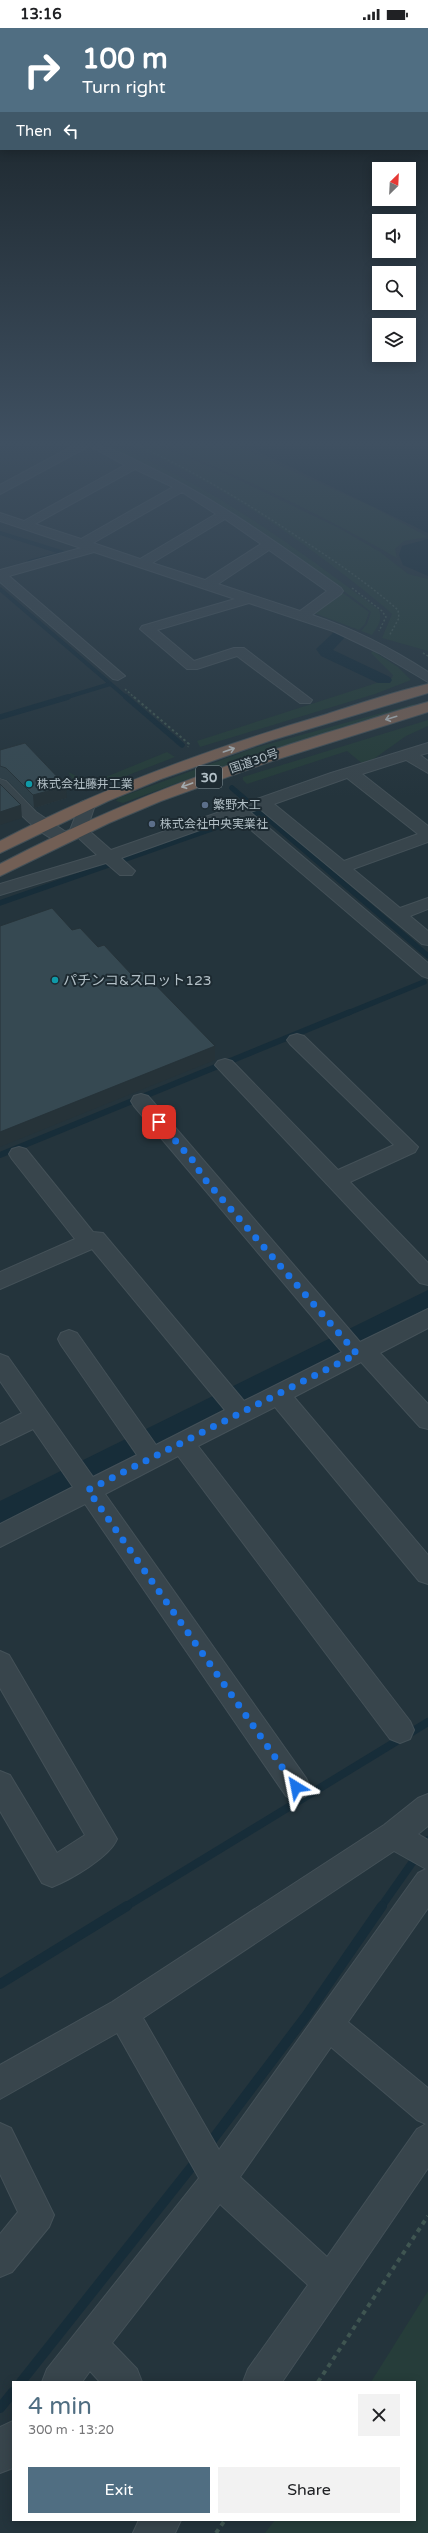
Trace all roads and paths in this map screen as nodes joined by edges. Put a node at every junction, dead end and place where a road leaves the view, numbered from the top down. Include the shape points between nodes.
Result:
1 (35, 563) edge
2 (139, 563) edge
3 (240, 563) edge
4 (296, 563) edge
5 (142, 564) joint
6 (0, 574) edge
7 (207, 585) junction
8 (249, 599) junction
9 (302, 616) junction
10 (118, 676) joint
11 (428, 678) edge
12 (428, 688) edge
13 (305, 700) dead end
14 (428, 707) edge
15 (428, 734) edge
16 (428, 748) edge
17 (189, 752) dead end
18 (408, 754) junction
19 (385, 761) junction
20 (428, 768) edge
21 (351, 773) junction
22 (0, 784) edge
23 (87, 805) junction
24 (250, 810) junction
25 (78, 830) junction
26 (53, 832) junction
27 (428, 835) edge
28 (0, 848) edge
29 (0, 859) edge
30 (118, 863) junction
31 (341, 868) junction
32 (0, 872) edge
33 (0, 890) edge
34 (428, 903) edge
35 (397, 915) junction
36 (428, 940) edge
37 (428, 972) edge
38 (297, 1040) dead end
39 (226, 1065) dead end
40 (141, 1101) dead end
41 (19, 1154) dead end
42 (336, 1180) junction
43 (89, 1242) junction
44 (428, 1277) edge
45 (0, 1281) edge
46 (428, 1318) edge
47 (69, 1339) dead end
48 (353, 1346) junction
49 (0, 1363) edge
50 (278, 1394) junction
51 (233, 1404) junction
52 (37, 1416) junction
53 (428, 1420) edge
54 (0, 1435) edge
55 (182, 1443) junction
56 (144, 1447) junction
57 (80, 1479) junction
58 (0, 1536) edge
59 (428, 1572) edge
60 (0, 1662) edge
61 (400, 1730) dead end
62 (0, 1784) edge
63 (296, 1787) dead end
64 (428, 1808) edge
65 (421, 1864) edge
66 (123, 2013) junction
67 (328, 2025) junction
68 (0, 2083) edge
69 (428, 2109) edge
70 (0, 2139) edge
71 (428, 2140) edge
72 (208, 2162) junction
73 (428, 2216) edge
74 (0, 2260) edge
75 (330, 2282) junction
76 (90, 2345) junction
77 (61, 2381) edge
78 (123, 2381) edge
79 (262, 2381) edge
80 (319, 2381) edge
81 (12, 2440) edge
82 (0, 2455) edge
83 (161, 2521) edge
84 (224, 2521) edge
85 (152, 2533) edge
86 (216, 2533) edge

1 - 6 street
2 - 5 street
3 - 7 street
4 - 9 street via 336,591
5 - 7 street
6 - 10 street
7 - 8 street
8 - 9 street
8 - 13 street via 147,629 192,666 239,651
9 - 11 street via 338,628 384,650
10 - 17 path via 118,683 189,744 186,750
23 -> 12 highway, 国道30号 / 30 via 166,772 280,733
14 -> 25 highway, 国道30号 / 30 via 220,772 153,797
15 - 19 street via 411,741
16 - 18 street
18 - 19 street
18 - 20 street
19 - 21 street
21 - 24 street
21 - 27 street
22 - 26 street via 30,815
23 - 25 street
23 - 26 highway, 国道30号 / 30
24 - 30 street
24 - 31 street
24 - 37 street
25 - 26 highway, 国道30号
25 - 30 street
26 - 28 highway, 国道30号 / 30
26 - 29 highway
26 - 32 highway, 国道30号 / 30
27 - 31 street
30 - 33 street
31 - 35 street
34 - 35 street
35 - 36 street
38 - 42 street via 408,1147
39 - 42 street
40 - 48 street
41 - 43 street
42 - 44 street
43 - 45 street
43 - 51 street via 95,1239
46 - 48 street
47 - 56 street
48 - 50 street
48 - 53 street
49 - 52 street
50 - 51 street
50 - 59 street
51 - 55 street
52 - 54 street
52 - 57 street
55 - 56 street
55 - 61 street
56 - 57 street
57 - 58 street
57 - 63 street
60 - 62 street via 103,1838 52,1873
64 - 65 street
65 - 66 street
65 - 67 street
66 - 68 street
66 - 72 street
67 - 69 street
67 - 72 street
70 - 74 street via 37,2215
71 - 75 street
72 - 75 street
72 - 76 street
73 - 80 path
75 - 79 street
76 - 77 street
76 - 78 street
81 - 82 street
83 - 85 street
84 - 86 path

